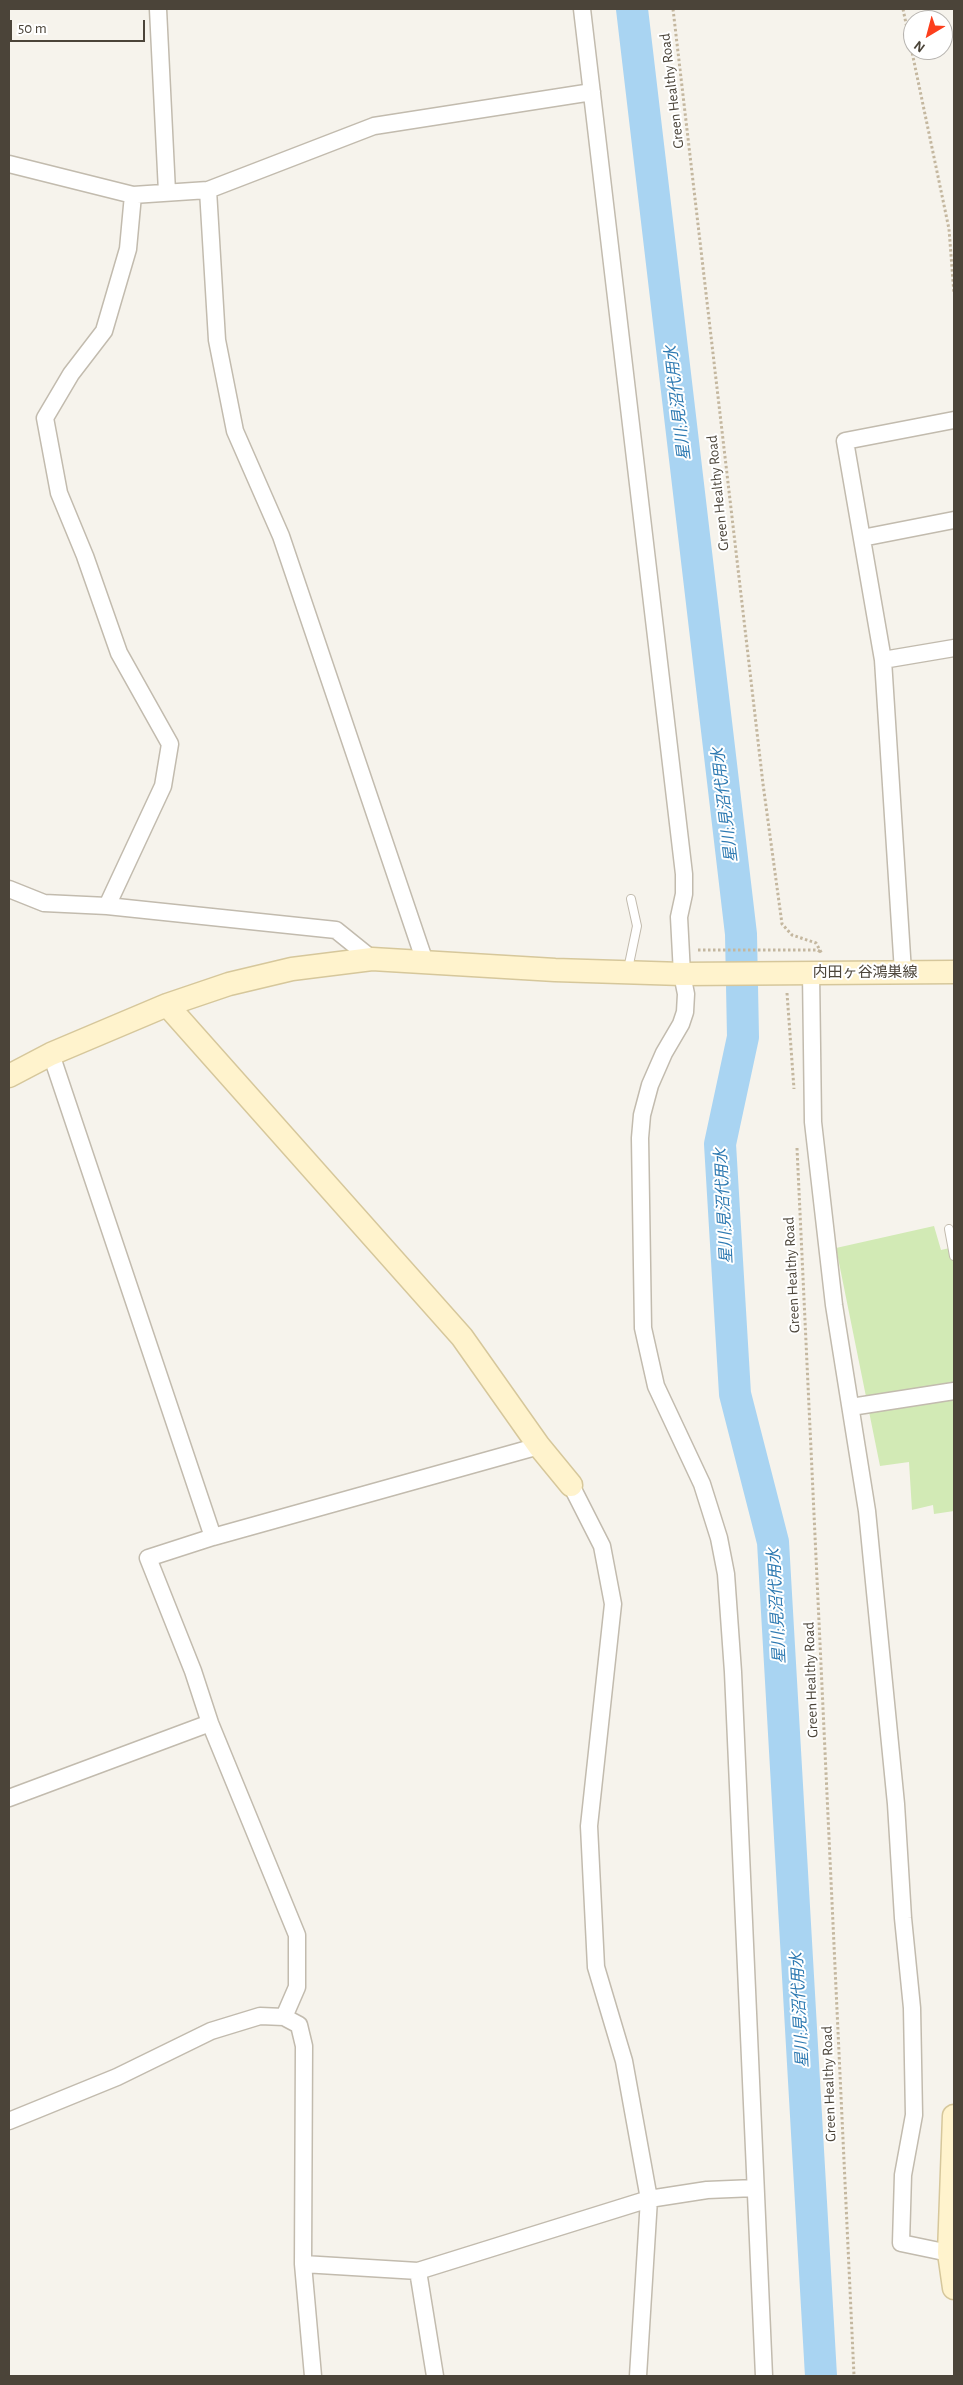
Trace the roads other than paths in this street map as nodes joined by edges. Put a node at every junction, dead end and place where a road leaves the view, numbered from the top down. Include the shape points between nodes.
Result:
1 (158, 9) edge
2 (582, 9) edge
3 (592, 92) junction
4 (9, 164) edge
5 (208, 190) junction
6 (167, 192) junction
7 (133, 195) junction
8 (954, 420) edge
9 (954, 520) edge
10 (862, 538) junction
11 (954, 648) edge
12 (883, 660) junction
13 (9, 889) edge
14 (631, 899) dead end
15 (107, 906) junction
16 (372, 959) junction
17 (425, 962) junction
18 (628, 971) junction
19 (810, 972) junction
20 (903, 972) junction
21 (954, 972) edge
22 (682, 974) junction
23 (167, 1005) junction
24 (51, 1054) junction
25 (9, 1076) edge
26 (949, 1229) dead end
27 (954, 1256) edge
28 (954, 1391) edge
29 (851, 1408) junction
30 (539, 1446) junction
31 (571, 1486) joint
32 (213, 1538) junction
33 (210, 1723) junction
34 (9, 1798) edge
35 (284, 2017) junction
36 (954, 2116) edge
37 (9, 2121) edge
38 (755, 2188) junction
39 (649, 2199) junction
40 (952, 2200) edge
41 (949, 2253) junction
42 (304, 2264) junction
43 (418, 2272) junction
44 (954, 2288) edge
45 (313, 2376) edge
46 (435, 2376) edge
47 (638, 2376) edge
48 (764, 2376) edge

1 - 6 street
2 - 3 street
3 - 5 street via 374,126
3 - 22 street via 684,874 679,917
4 - 7 street
5 - 6 street
5 - 17 street via 217,340 235,431 280,536
6 - 7 street
7 - 15 street via 128,249 104,331 71,374 45,418 59,493 119,653 170,744 163,786
8 - 10 street via 845,441
9 - 10 street
10 - 12 street
11 - 12 street
12 - 20 street
13 - 15 street via 44,902
14 - 18 lane via 638,926
15 - 16 street via 336,930
16 - 17 main road, 内田ヶ谷鴻巣線
16 - 23 main road, 内田ヶ谷鴻巣線 via 292,969 230,984
17 - 18 main road, 内田ヶ谷鴻巣線
18 - 22 main road, 内田ヶ谷鴻巣線
19 - 20 main road, 内田ヶ谷鴻巣線
19 - 22 main road, 内田ヶ谷鴻巣線 via 781,980 710,973
19 - 29 street via 813,1122 834,1305
20 - 21 main road, 内田ヶ谷鴻巣線
22 - 38 street via 686,994 683,1018 656,1068 642,1115 643,1328 656,1386 702,1484 719,1538 726,1574
23 - 24 main road, 内田ヶ谷鴻巣線
23 - 30 main road via 462,1336
24 - 25 main road, 内田ヶ谷鴻巣線
24 - 32 street
26 - 27 lane
28 - 29 street
29 - 41 street via 867,1511 912,2008 914,2114 903,2175 901,2243
30 - 31 main road
30 - 32 street
31 - 39 street via 602,1546 613,1604 589,1826 596,1967 624,2061
32 - 33 street via 148,1558
33 - 34 street
33 - 35 street via 296,1935 297,1987
35 - 37 street via 260,2016 210,2031 117,2077
35 - 42 street via 299,2025 304,2046
36 - 40 main road
38 - 39 street via 707,2190
38 - 48 street
39 - 43 street
39 - 47 street
40 - 41 main road
41 - 44 main road
42 - 43 street
42 - 45 street
43 - 46 street

